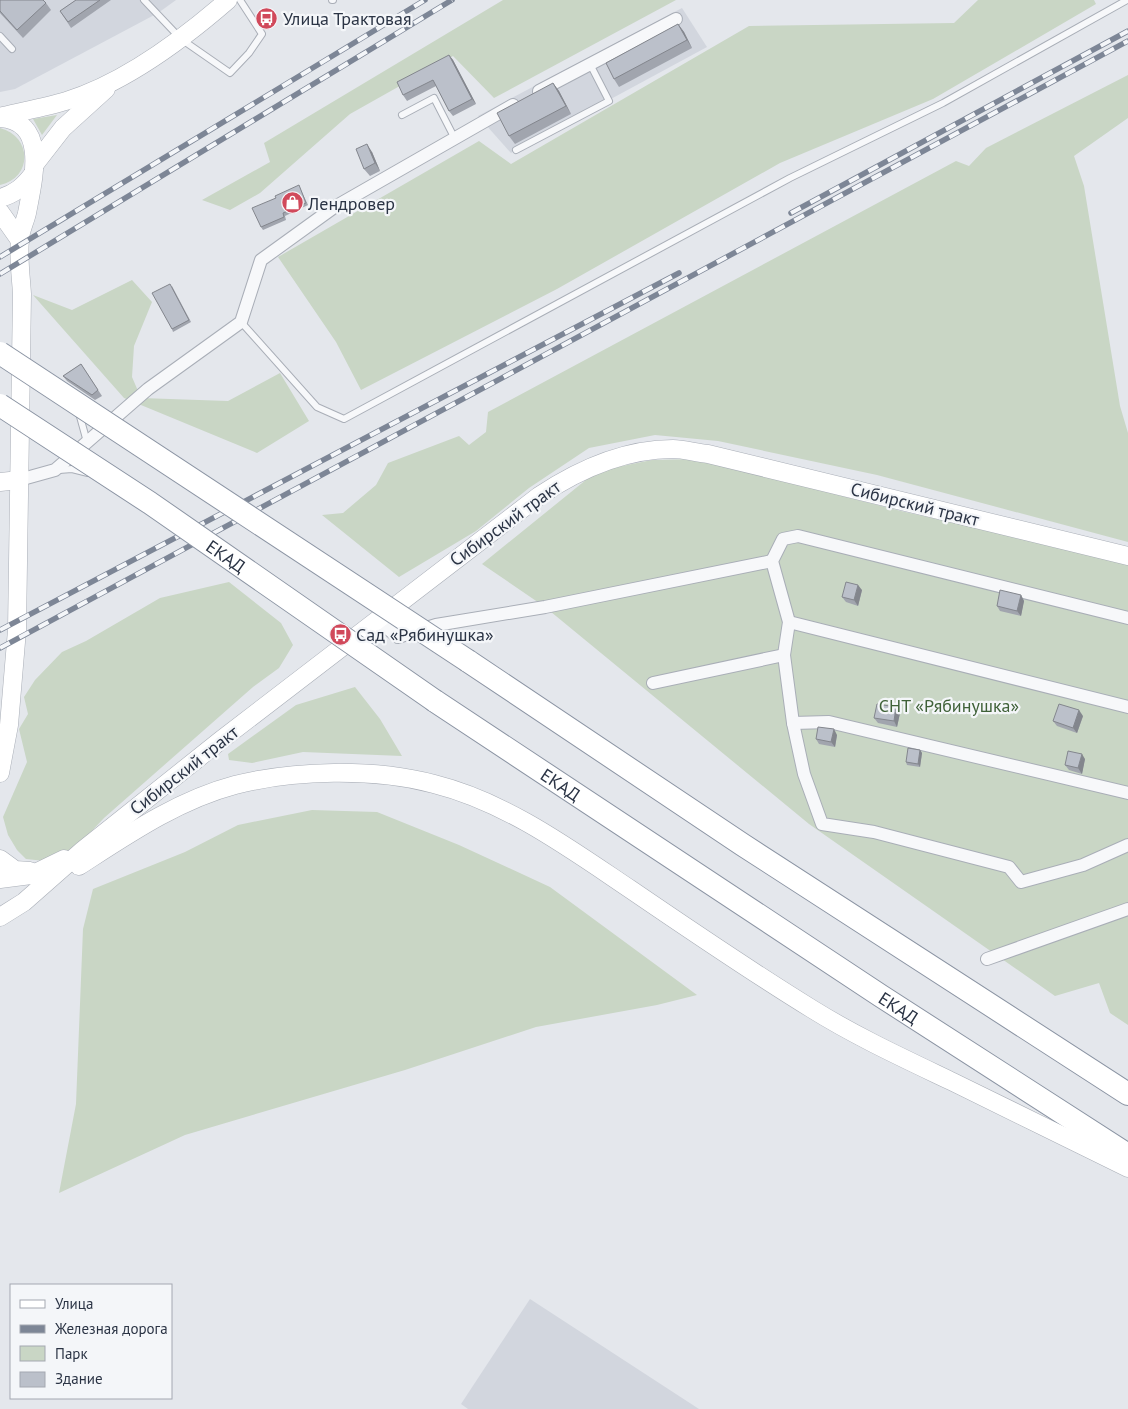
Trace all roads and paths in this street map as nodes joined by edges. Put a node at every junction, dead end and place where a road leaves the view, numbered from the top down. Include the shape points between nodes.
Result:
1 (144, 0) edge
2 (228, 0) edge
3 (240, 0) edge
4 (1127, 0) edge
5 (676, 19) dead end
6 (0, 36) edge
7 (182, 39) junction
8 (12, 49) dead end
9 (590, 64) junction
10 (118, 78) junction
11 (402, 115) dead end
12 (0, 118) edge
13 (454, 137) junction
14 (516, 150) dead end
15 (34, 169) junction
16 (0, 198) edge
17 (0, 212) edge
18 (20, 239) junction
19 (241, 322) junction
20 (0, 353) edge
21 (77, 403) dead end
22 (0, 405) edge
23 (87, 443) junction
24 (55, 470) junction
25 (20, 480) junction
26 (119, 480) dead end
27 (0, 482) edge
28 (1128, 556) edge
29 (772, 561) junction
30 (1128, 618) edge
31 (376, 620) junction
32 (789, 622) junction
33 (784, 655) junction
34 (653, 683) dead end
35 (1128, 708) edge
36 (793, 723) junction
37 (0, 773) edge
38 (1128, 793) edge
39 (1128, 845) edge
40 (83, 850) junction
41 (0, 858) edge
42 (43, 869) junction
43 (0, 879) edge
44 (24, 902) junction
45 (1128, 909) edge
46 (0, 917) edge
47 (987, 959) dead end
48 (1128, 1094) edge
49 (1128, 1155) edge
50 (1128, 1168) edge

1 - 7 lane
2 - 7 main road
3 - 7 lane via 262,34 249,54 230,73
4 - 19 lane via 943,103 790,178 344,419 317,407
5 - 9 street
6 - 8 lane
7 - 10 main road
9 - 13 street
9 - 14 lane via 608,101
10 - 12 main road via 68,100
10 - 15 main road via 63,128
11 - 13 lane via 434,98
12 - 15 main road via 20,122 29,133 33,142
13 - 19 street via 332,208 261,260
15 - 16 main road via 24,185
15 - 18 main road
17 - 18 main road
18 - 25 main road
19 - 23 street via 148,389
20 - 48 highway, bridge
21 - 23 lane
22 - 49 highway, ЕКАД, bridge via 150,503 435,701 873,991
23 - 24 street
24 - 25 street
24 - 26 lane via 72,469
25 - 27 main road
25 - 37 main road via 16,661
28 - 31 main road, Сибирский тракт via 708,454 673,449 614,459 566,478
29 - 30 street via 783,539 798,536
29 - 31 street via 545,607 436,625 398,637
29 - 32 street
31 - 40 main road, Сибирский тракт
32 - 33 street
32 - 35 street
33 - 34 street
33 - 36 street
36 - 38 street via 829,722
36 - 39 street via 804,774 822,824 874,832 1009,867 1021,882 1083,865
40 - 42 main road, Сибирский тракт
40 - 44 main road, Сибирский тракт
41 - 42 main road via 15,870
42 - 43 main road, Сибирский тракт via 24,877
44 - 46 main road, Сибирский тракт
44 - 50 main road via 128,834 197,799 233,786 310,773 387,776 433,783 476,798 560,842 746,968 849,1032
45 - 47 street

